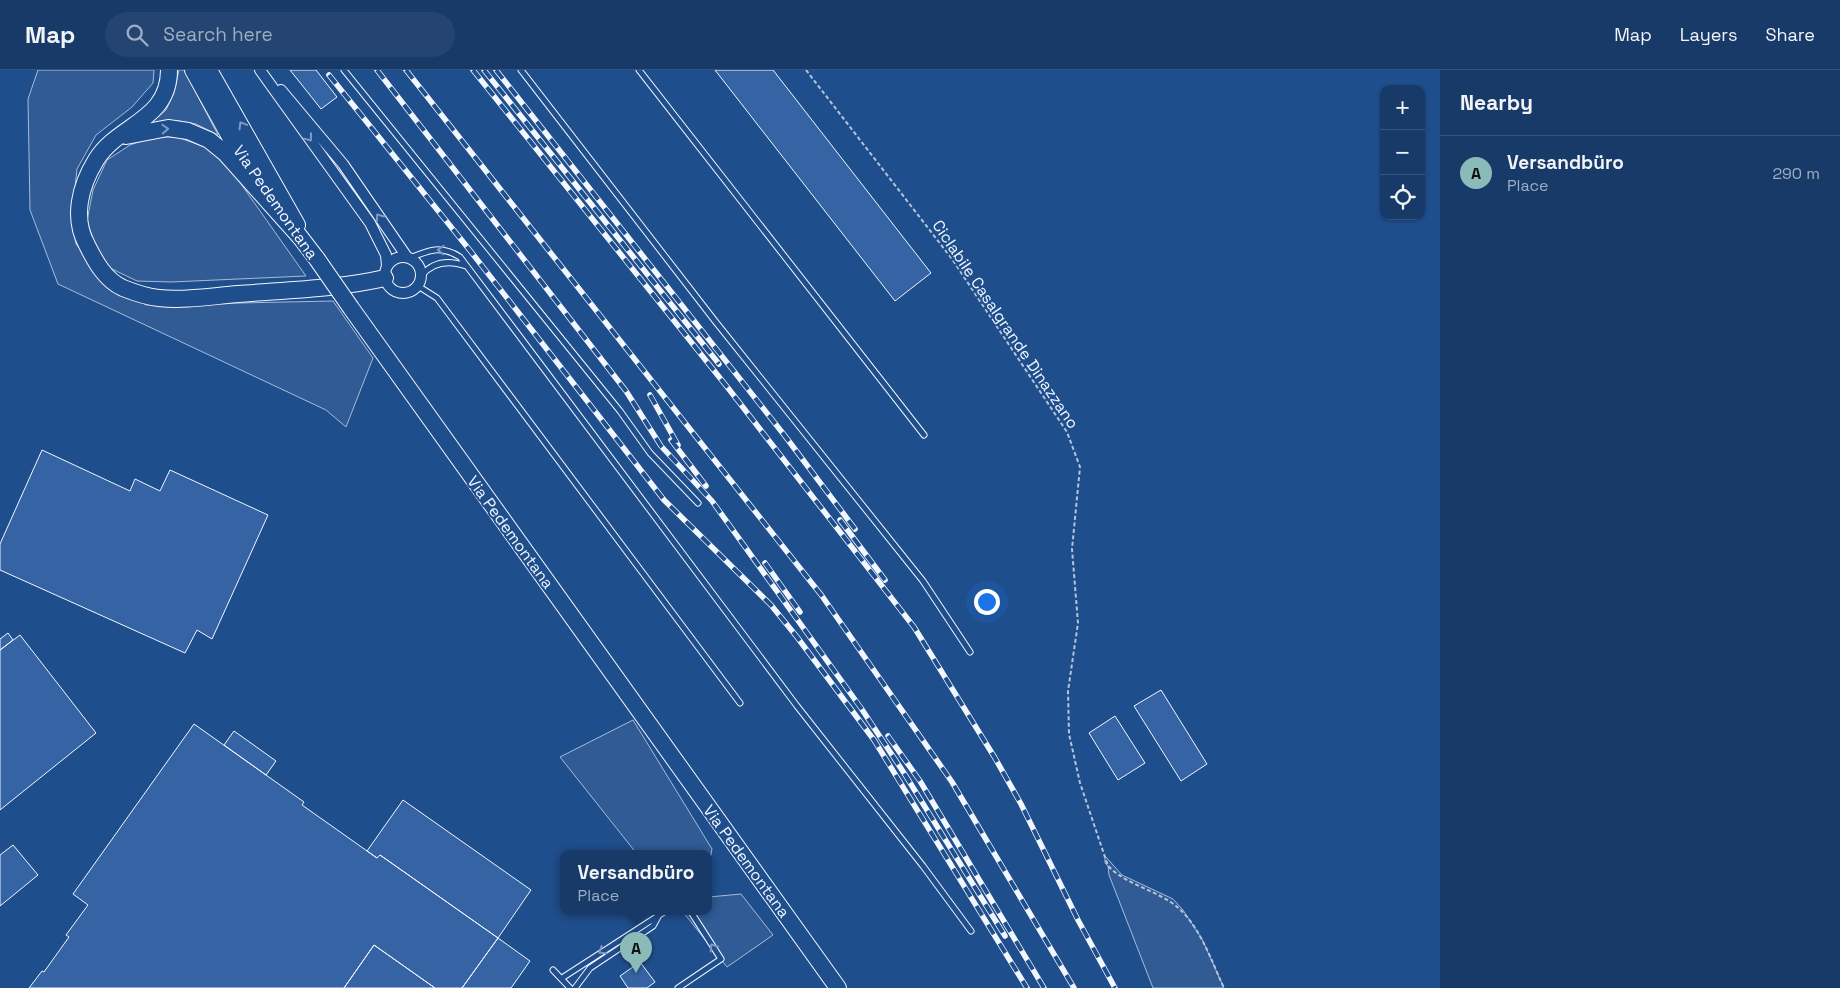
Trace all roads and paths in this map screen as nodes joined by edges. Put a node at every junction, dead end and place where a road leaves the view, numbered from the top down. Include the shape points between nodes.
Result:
1 (170, 70) edge
2 (193, 70) edge
3 (209, 70) edge
4 (260, 70) edge
5 (268, 70) edge
6 (344, 70) edge
7 (521, 70) edge
8 (639, 70) edge
9 (806, 70) edge
10 (117, 139) junction
11 (300, 237) junction
12 (408, 257) junction
13 (317, 259) junction
14 (466, 267) junction
15 (386, 272) junction
16 (422, 275) junction
17 (418, 286) junction
18 (924, 436) dead end
19 (698, 503) dead end
20 (970, 652) dead end
21 (740, 704) dead end
22 (693, 915) edge
23 (658, 916) joint
24 (970, 931) dead end
25 (553, 970) dead end
26 (562, 978) junction
27 (570, 988) edge
28 (575, 988) edge
29 (678, 988) edge
30 (838, 988) edge
31 (1224, 988) edge

1 - 10 main road via 164,96 153,112
2 - 11 main road, Via Pedemontana via 234,144
13 -> 3 main road
4 -> 15 street via 370,223 386,255
12 -> 5 street via 343,164
6 - 19 lane via 620,411 650,454
7 - 20 lane via 923,582
8 - 18 lane
9 - 31 path, Ciclabile Casalgrande Dinazzano via 952,259 1067,432 1080,467 1072,549 1078,623 1068,691 1069,734 1080,783 1108,866 1118,876 1169,901 1185,914 1202,939
10 -> 11 main road via 168,128 209,140 225,153
10 - 15 main road via 96,158 82,190 78,210 79,232 95,261 121,287 159,298 198,297 322,288
11 - 13 main road, Via Pedemontana
14 -> 12 lane via 450,250 432,250
12 - 15 street via 397,258
12 - 16 street via 418,264
13 - 30 main road, Via Pedemontana, bridge
14 - 16 lane via 445,262 428,267
14 - 24 lane via 796,706 924,866
15 - 17 street via 391,289 396,292 408,293
16 - 17 street
17 - 21 lane via 437,298
29 -> 22 lane via 721,959
23 -> 26 lane
23 - 28 lane via 653,926 590,968
25 - 26 lane
26 - 27 lane

